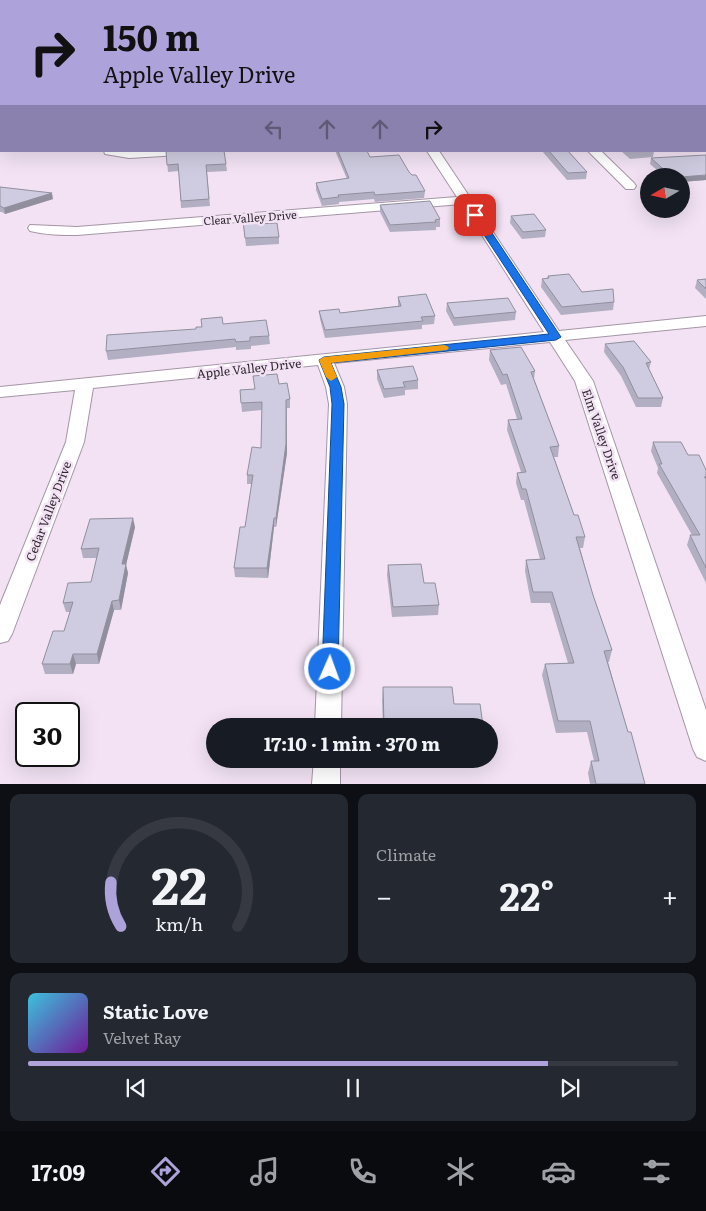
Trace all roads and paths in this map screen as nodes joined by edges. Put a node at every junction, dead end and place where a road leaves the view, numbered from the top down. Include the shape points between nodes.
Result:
1 (110, 152) edge
2 (180, 152) edge
3 (434, 152) edge
4 (595, 152) edge
5 (630, 186) dead end
6 (466, 200) junction
7 (35, 228) dead end
8 (706, 321) edge
9 (556, 337) junction
10 (324, 360) junction
11 (85, 384) junction
12 (0, 392) edge
13 (0, 634) edge
14 (328, 718) edge
15 (706, 749) edge
16 (327, 768) edge
17 (326, 784) edge

1 - 2 street via 129,155
3 - 6 street, Elm Valley Drive
4 - 5 street
6 - 7 street, Clear Valley Drive via 78,231
6 - 9 street, Elm Valley Drive
8 - 9 street, Apple Valley Drive
9 - 10 street, Apple Valley Drive
9 - 15 street, Elm Valley Drive via 584,380
10 - 11 street, Apple Valley Drive
10 - 14 street via 338,404
11 - 12 street, Apple Valley Drive
11 - 13 street, Cedar Valley Drive via 75,442
16 - 17 street

